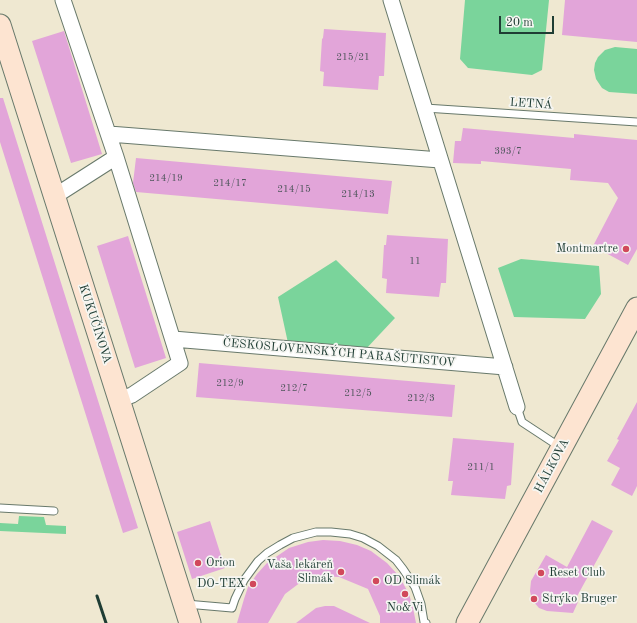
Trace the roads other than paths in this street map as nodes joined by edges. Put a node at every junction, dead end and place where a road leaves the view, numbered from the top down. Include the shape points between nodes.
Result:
1 (63, 0) edge
2 (391, 0) edge
3 (0, 25) edge
4 (424, 108) junction
5 (637, 122) edge
6 (110, 137) junction
7 (116, 157) junction
8 (440, 160) junction
9 (55, 196) junction
10 (637, 308) edge
11 (174, 340) junction
12 (506, 371) junction
13 (119, 400) junction
14 (517, 407) joint
15 (562, 448) junction
16 (0, 508) edge
17 (54, 511) dead end
18 (184, 604) junction
19 (190, 623) edge
20 (426, 623) edge
21 (468, 623) edge

1 - 6 street
2 - 4 street
3 - 9 street, KUKUČÍNOVA
4 - 5 lane, LETNÁ
4 - 8 street
6 - 7 street
6 - 8 street
7 - 9 street
7 - 11 street
8 - 12 street
9 - 13 street, KUKUČÍNOVA
10 - 15 street, HÁLKOVA
11 - 12 street, ČESKOSLOVENSKÝCH PARAŠUTISTOV
11 - 13 street via 180,363 132,395
12 - 14 street
13 - 18 street, KUKUČÍNOVA
14 - 15 lane via 522,422
15 - 21 street, HÁLKOVA
16 - 17 lane
18 - 19 street, KUKUČÍNOVA
18 - 20 lane via 232,608 244,580 267,553 301,536 316,532 338,532 363,538 396,560 415,587

